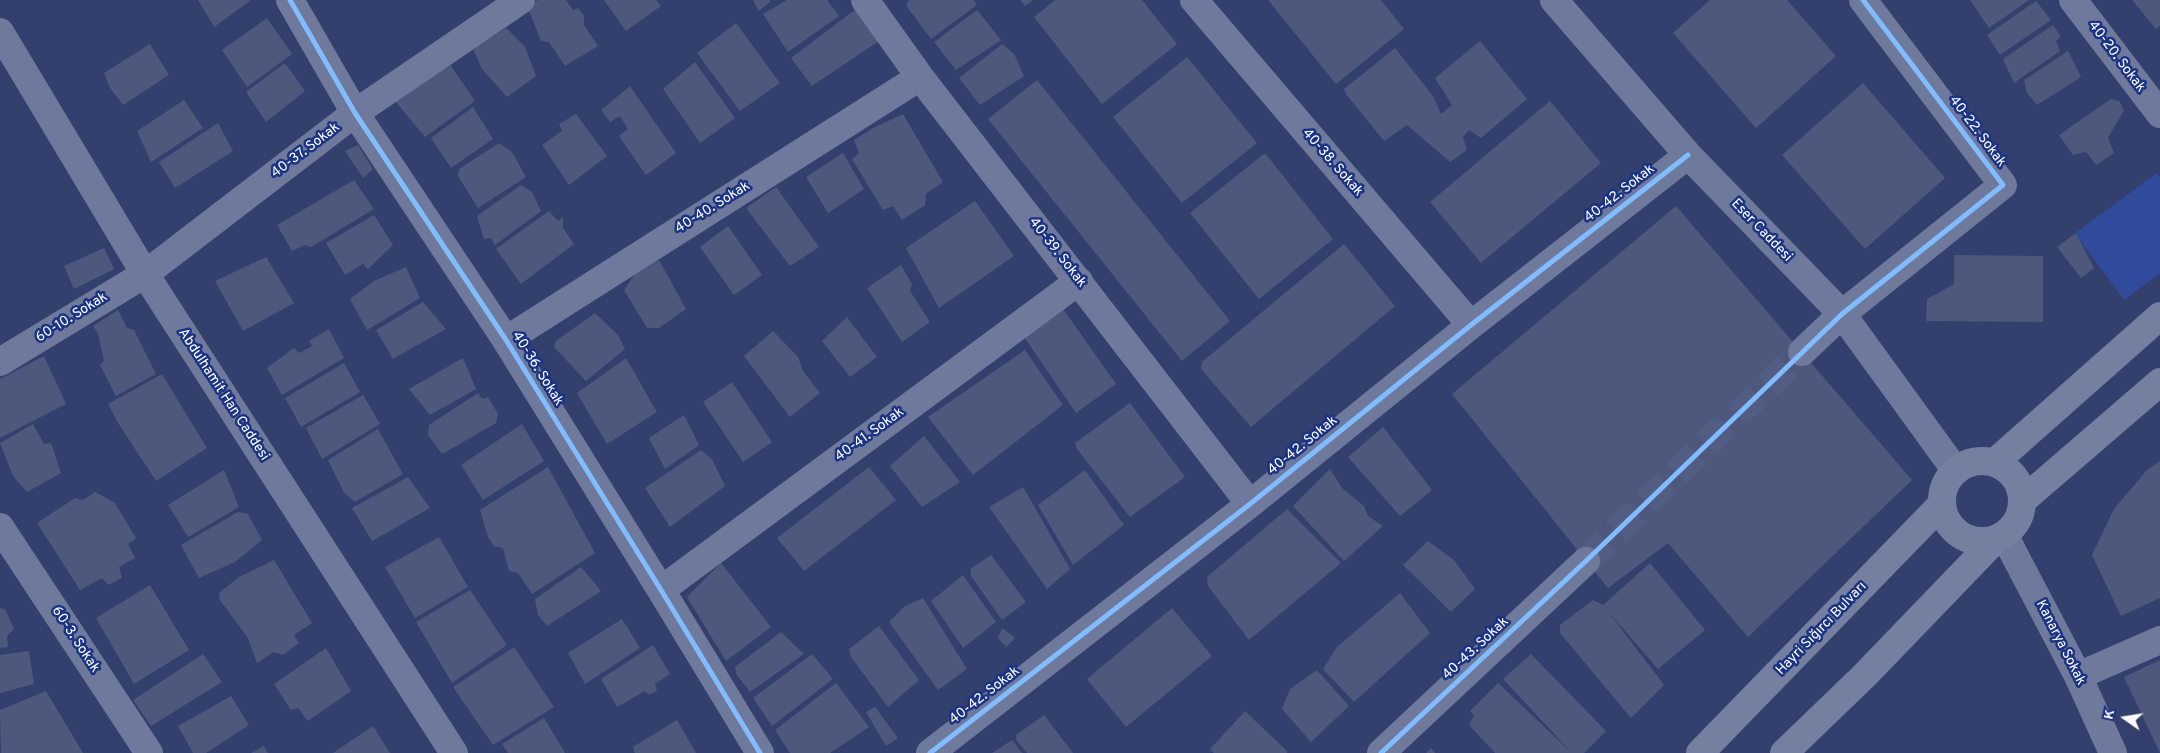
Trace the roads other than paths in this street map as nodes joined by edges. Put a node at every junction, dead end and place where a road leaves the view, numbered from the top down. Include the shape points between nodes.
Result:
1 (290, 0) edge
2 (521, 0) edge
3 (865, 0) edge
4 (1194, 0) edge
5 (1554, 0) edge
6 (1863, 0) edge
7 (2073, 0) edge
8 (0, 32) edge
9 (920, 77) junction
10 (2158, 108) edge
11 (356, 114) junction
12 (1688, 155) junction
13 (144, 274) junction
14 (1079, 281) junction
15 (1842, 314) junction
16 (2160, 316) edge
17 (1471, 325) junction
18 (506, 340) junction
19 (1802, 352) tunnel mouth
20 (0, 362) edge
21 (2160, 382) edge
22 (1994, 463) junction
23 (1956, 471) junction
24 (2022, 501) junction
25 (1250, 504) junction
26 (1942, 504) junction
27 (0, 527) edge
28 (2000, 537) junction
29 (1586, 561) tunnel mouth
30 (662, 590) junction
31 (2160, 640) edge
32 (2078, 676) junction
33 (149, 753) edge
34 (454, 753) edge
35 (760, 753) edge
36 (930, 753) edge
37 (1381, 753) edge
38 (1700, 753) edge
39 (1784, 753) edge
40 (2113, 753) edge

1 - 11 street, 40-36. Sokak
2 - 11 street, 40-37. Sokak
3 - 9 street, 40-39. Sokak
4 - 17 street, 40-38. Sokak
5 - 12 street, Eser Caddesi
6 - 15 street, 40-22. Sokak via 2003,185
7 - 10 street, 40-20. Sokak
8 - 13 street, Abdulhamit Han Caddesi
9 - 14 street, 40-39. Sokak
9 - 18 street, 40-40. Sokak
11 - 13 street, 40-37. Sokak
11 - 18 street, 40-36. Sokak
12 - 15 street, Eser Caddesi
12 - 17 street, 40-42. Sokak
13 - 20 street, 60-10. Sokak
13 - 34 street, Abdulhamit Han Caddesi
14 - 25 street, 40-39. Sokak
14 - 30 street, 40-41. Sokak
15 - 19 street
15 - 23 street, Eser Caddesi
16 - 22 street
17 - 25 street, 40-42. Sokak
18 - 30 street, 40-36. Sokak
21 - 24 street
22 - 23 street via 1971,463
22 - 24 street via 2016,480
23 - 26 street via 1944,490
24 - 28 street via 2019,517
25 - 36 street, 40-42. Sokak
26 - 28 street via 1948,523 1962,536 1979,541
26 - 38 street, Hayri Sığırcı Bulvarı
27 - 33 street, 60-3. Sokak
28 - 32 street, Kanarya Sokak
28 - 39 street
29 - 37 street, 40-43. Sokak
30 - 35 street, 40-36. Sokak
31 - 32 street
32 - 40 street, Kanarya Sokak

